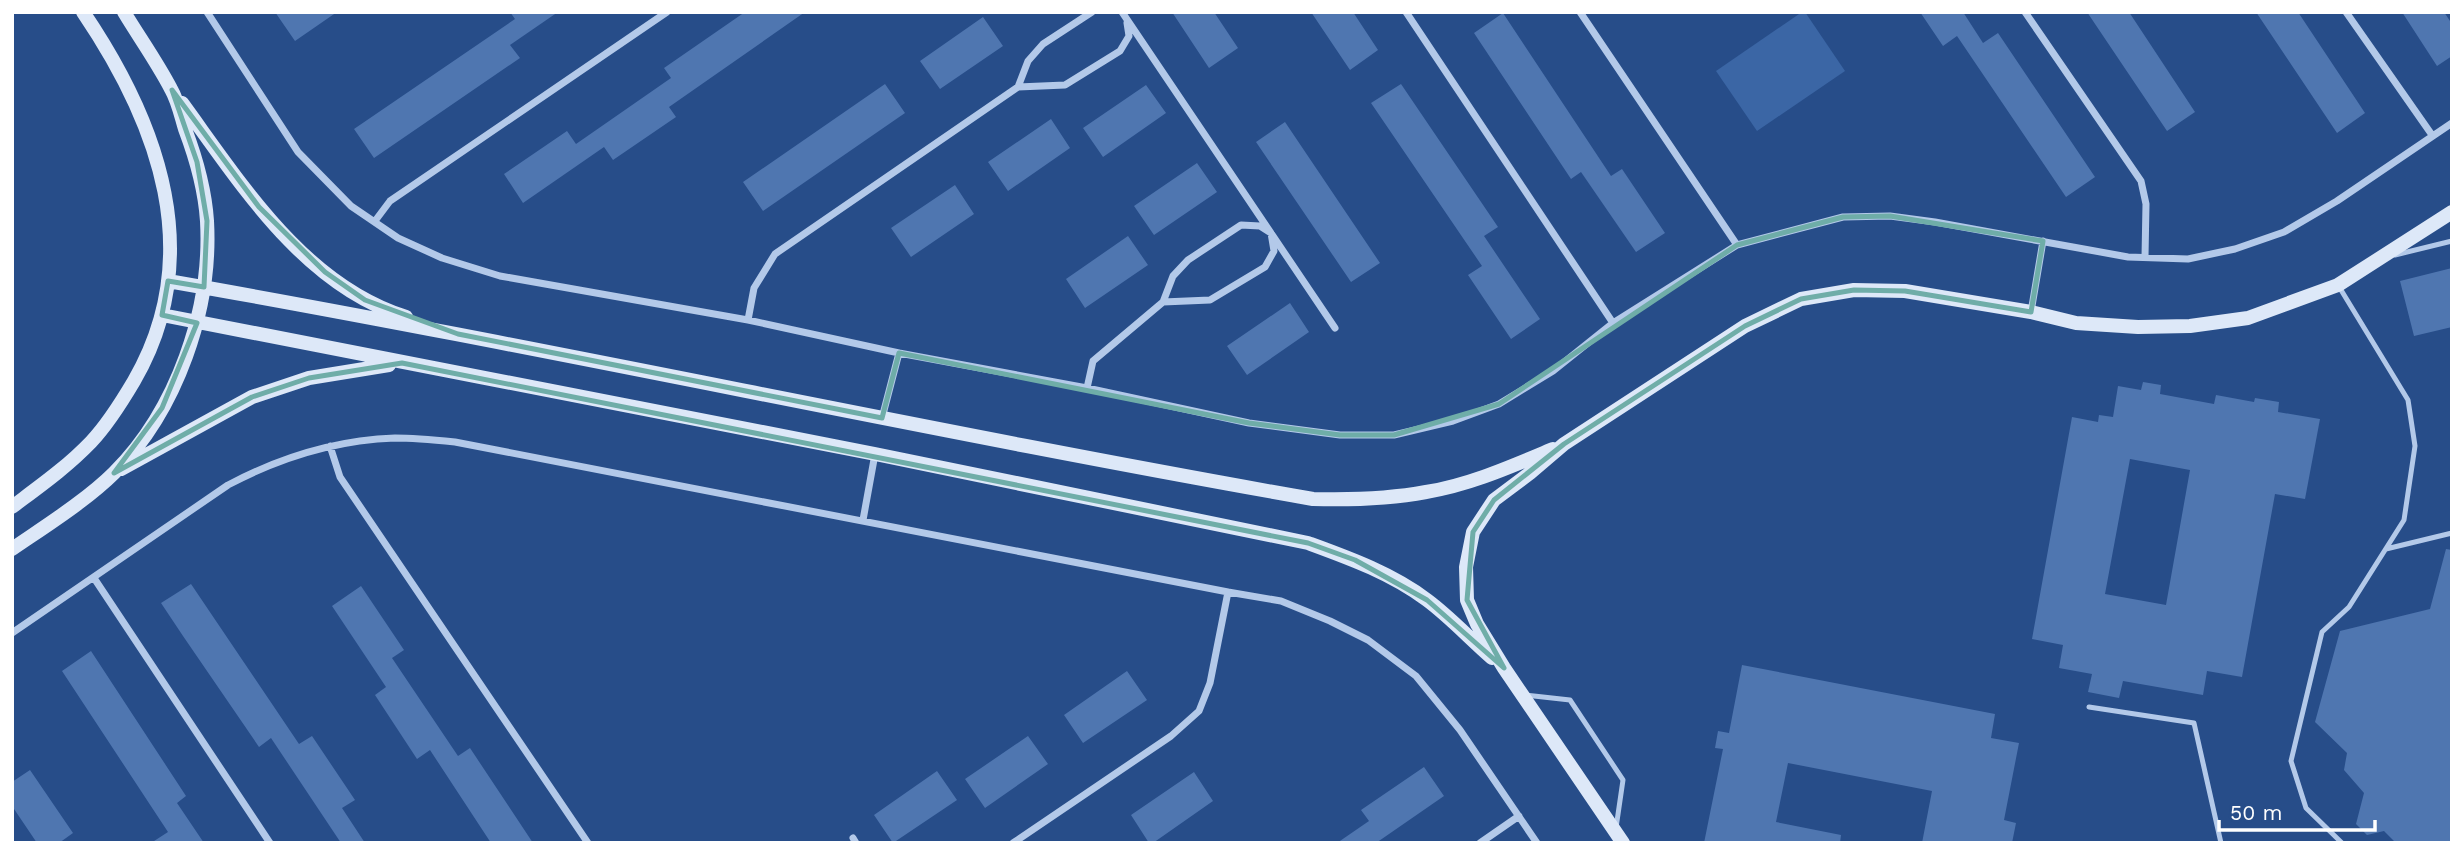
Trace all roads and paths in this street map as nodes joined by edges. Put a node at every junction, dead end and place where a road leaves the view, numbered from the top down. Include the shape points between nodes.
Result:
1 (83, 12) edge
2 (124, 12) edge
3 (207, 12) edge
4 (667, 12) edge
5 (1092, 12) edge
6 (1406, 12) edge
7 (1580, 12) edge
8 (2025, 12) edge
9 (2346, 12) edge
10 (1122, 14) edge
11 (1018, 87) junction
12 (172, 90) junction
13 (2452, 123) edge
14 (2432, 135) junction
15 (2452, 212) edge
16 (375, 222) junction
17 (1271, 233) junction
18 (2043, 241) junction
19 (2452, 241) edge
20 (1737, 244) junction
21 (2145, 257) junction
22 (2381, 258) junction
23 (168, 281) junction
24 (2338, 285) junction
25 (204, 287) junction
26 (1163, 302) junction
27 (2031, 312) junction
28 (162, 315) junction
29 (748, 320) junction
30 (197, 323) junction
31 (1613, 323) junction
32 (1335, 328) dead end
33 (457, 334) junction
34 (899, 353) junction
35 (402, 363) junction
36 (1087, 388) junction
37 (882, 418) junction
38 (1564, 444) junction
39 (330, 446) junction
40 (875, 454) junction
41 (114, 473) junction
42 (12, 507) edge
43 (863, 520) junction
44 (2452, 533) edge
45 (12, 549) edge
46 (2386, 549) junction
47 (94, 578) junction
48 (1228, 592) junction
49 (12, 633) edge
50 (1504, 668) junction
51 (1521, 694) junction
52 (2089, 707) dead end
53 (1519, 816) junction
54 (1619, 837) edge
55 (271, 843) edge
56 (587, 843) edge
57 (1013, 843) edge
58 (1480, 843) edge
59 (1537, 843) edge
60 (2221, 843) edge
61 (2342, 843) edge

1 - 23 main road via 131,94 154,146 170,227
2 - 12 main road
3 - 16 street via 298,152 351,206
4 - 16 street via 390,201
5 - 11 street via 1043,44 1028,61
6 - 31 street
7 - 20 street
8 - 21 street via 2141,181 2146,204
9 - 14 street
10 - 11 street via 1129,36 1120,51 1065,85
10 - 17 street
11 - 29 street via 775,254 754,288
12 - 25 main road via 197,162 207,221
12 - 33 main road via 259,207 324,272 397,315
13 - 14 street
14 - 21 street via 2284,232 2235,249 2188,258
15 - 22 main road
16 - 29 street via 442,258 500,276
17 - 26 street via 1260,226 1241,225 1188,260 1173,276
17 - 26 street via 1274,251 1265,267 1210,300
17 - 32 street
18 - 20 street via 1890,216 1843,218
18 - 21 street
18 - 27 street
19 - 22 lane
20 - 31 street
22 - 24 main road
23 - 25 main road
23 - 28 main road
24 - 27 main road via 2248,318 2190,326 2076,323
24 - 46 lane via 2410,412 2416,446 2404,520
25 - 30 main road
25 - 33 main road
26 - 36 street via 1093,361
27 - 38 main road via 1905,291 1854,290 1801,299 1745,326
28 - 30 main road
28 - 42 main road via 140,371 118,409 65,468
29 - 34 street
30 - 35 main road
30 - 41 main road via 162,408
31 - 36 street via 1553,371 1499,404 1394,435 1340,435 1249,423
33 - 37 main road
34 - 36 street
34 - 37 street
35 - 40 main road
35 - 41 main road via 309,378 252,397
37 - 38 main road via 1313,499 1356,500 1427,492 1497,472
38 - 50 main road via 1494,500 1474,532 1466,567 1467,600
39 - 43 street via 394,438 455,442
39 - 47 street via 285,459 228,485
39 - 56 street via 340,477
40 - 43 street
40 - 50 main road via 1308,543 1355,560 1416,593
41 - 45 main road
43 - 48 street
44 - 46 lane
46 - 61 lane via 2349,607 2322,632 2291,761 2306,808
47 - 49 street
47 - 55 street
48 - 53 street via 1281,601 1330,621 1368,640 1416,676
48 - 57 street via 1210,683 1199,711 1171,736
50 - 51 main road
51 - 54 main road
51 - 54 lane via 1570,700 1623,780
52 - 60 lane via 2194,723
53 - 58 street
53 - 59 street

